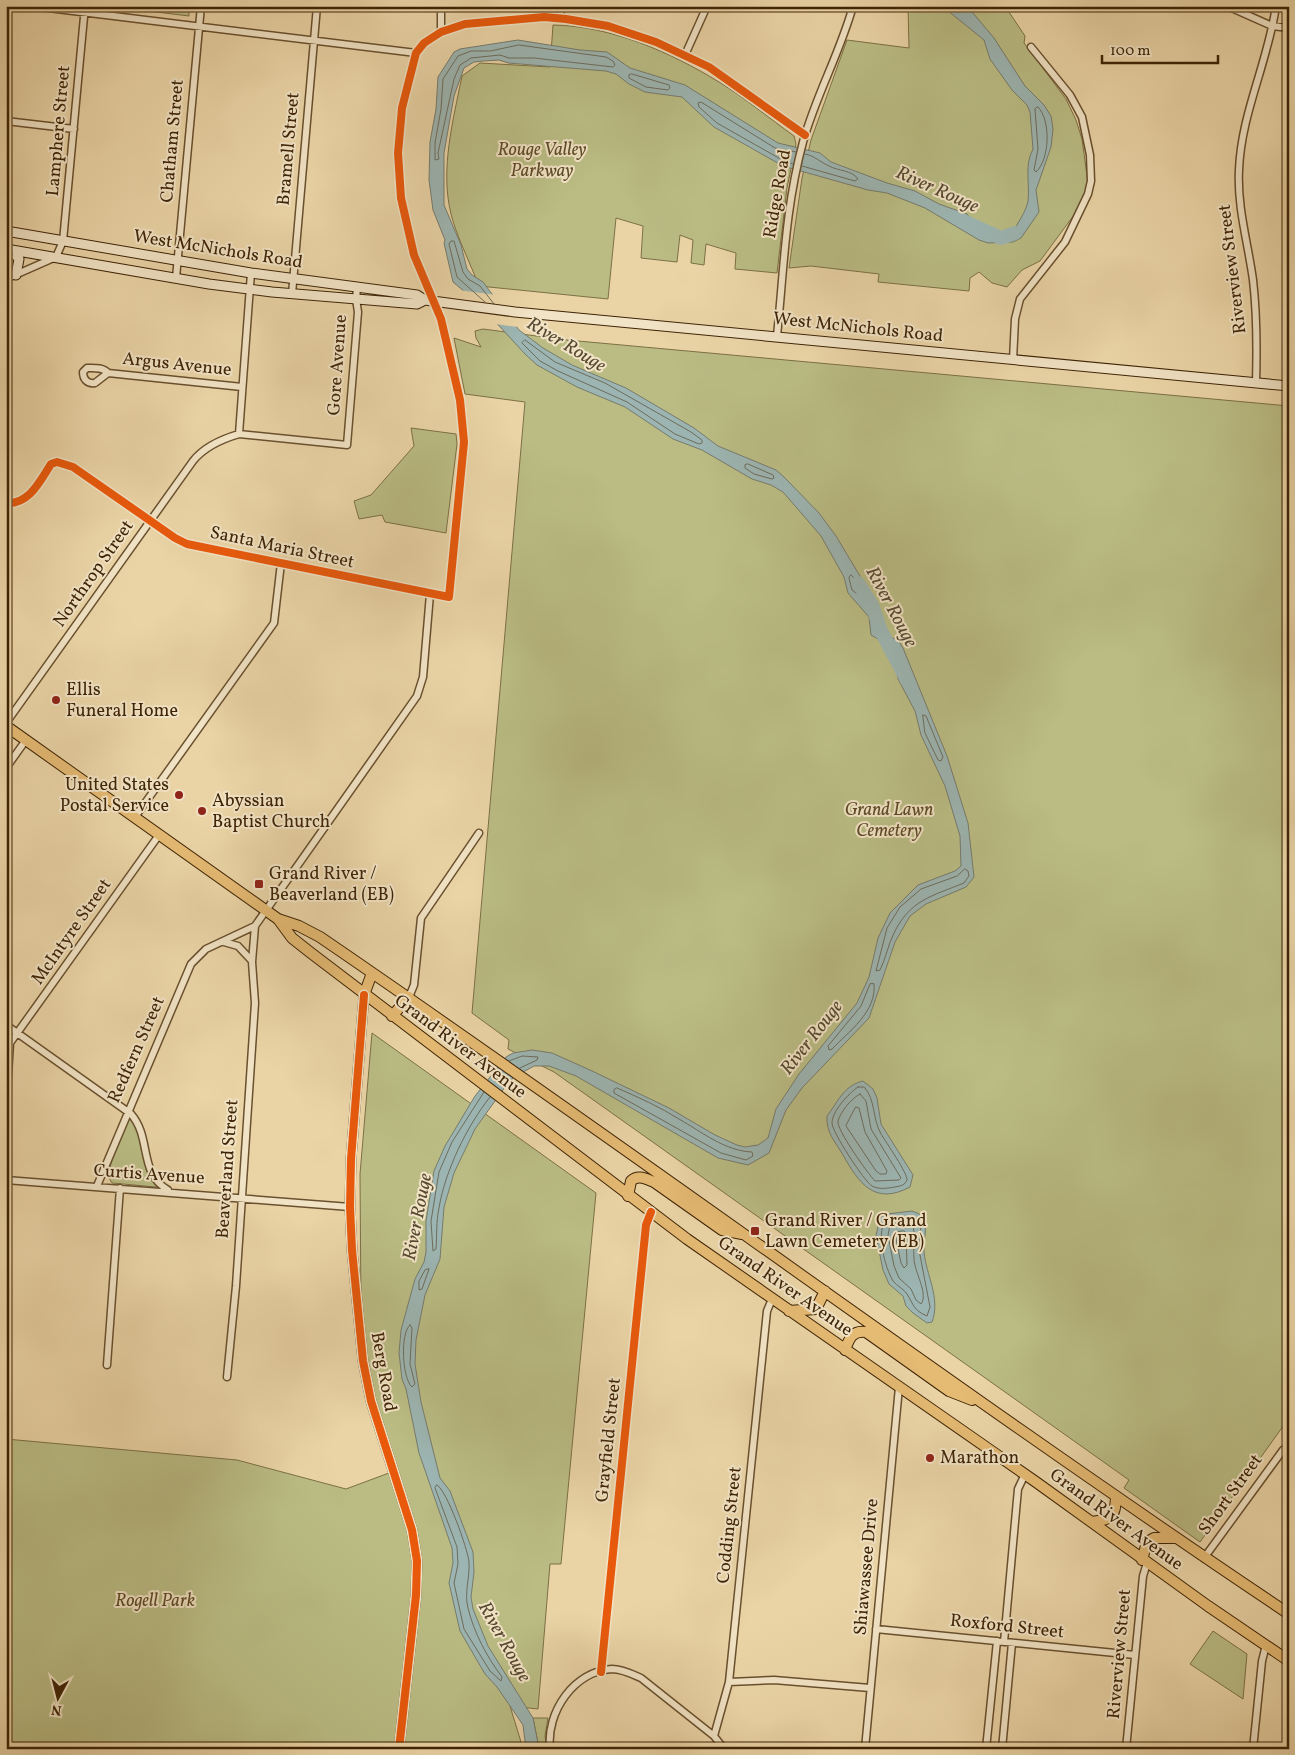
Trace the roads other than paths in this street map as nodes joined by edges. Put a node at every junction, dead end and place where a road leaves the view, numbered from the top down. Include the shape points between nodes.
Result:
1 (32, 6) edge
2 (200, 6) edge
3 (317, 6) edge
4 (441, 6) edge
5 (561, 6) edge
6 (706, 6) edge
7 (852, 6) edge
8 (1227, 6) edge
9 (1276, 6) edge
10 (85, 10) edge
11 (560, 18) junction
12 (1272, 26) junction
13 (199, 27) junction
14 (1289, 28) edge
15 (442, 32) junction
16 (314, 41) junction
17 (1031, 47) dead end
18 (416, 53) junction
19 (685, 55) junction
20 (6, 121) edge
21 (74, 129) junction
22 (805, 137) junction
23 (6, 230) edge
24 (63, 241) junction
25 (9, 250) edge
26 (56, 257) junction
27 (178, 262) junction
28 (251, 273) junction
29 (16, 275) junction
30 (176, 278) junction
31 (293, 278) junction
32 (6, 279) edge
33 (357, 288) junction
34 (250, 289) junction
35 (292, 294) junction
36 (356, 300) junction
37 (429, 301) junction
38 (777, 336) junction
39 (1013, 360) junction
40 (108, 373) dead end
41 (1256, 383) junction
42 (1289, 386) edge
43 (242, 387) junction
44 (239, 434) junction
45 (6, 503) edge
46 (150, 520) junction
47 (281, 563) junction
48 (430, 594) junction
49 (6, 725) edge
50 (26, 740) junction
51 (6, 768) edge
52 (135, 817) junction
53 (479, 833) dead end
54 (160, 835) junction
55 (265, 910) junction
56 (278, 920) junction
57 (255, 926) junction
58 (224, 942) junction
59 (252, 962) junction
60 (372, 973) junction
61 (364, 995) junction
62 (409, 997) junction
63 (392, 1016) junction
64 (6, 1025) edge
65 (18, 1034) junction
66 (6, 1108) edge
67 (127, 1111) junction
68 (6, 1180) edge
69 (97, 1186) junction
70 (120, 1188) junction
71 (171, 1192) junction
72 (628, 1196) junction
73 (241, 1198) junction
74 (350, 1207) junction
75 (651, 1212) junction
76 (748, 1236) junction
77 (825, 1291) junction
78 (772, 1299) junction
79 (789, 1311) junction
80 (845, 1350) junction
81 (107, 1365) dead end
82 (227, 1377) dead end
83 (899, 1387) junction
84 (987, 1405) junction
85 (1283, 1450) dead end
86 (1025, 1474) junction
87 (1116, 1497) junction
88 (1092, 1522) junction
89 (1176, 1538) junction
90 (1204, 1558) junction
91 (1144, 1562) junction
92 (1289, 1614) edge
93 (876, 1629) junction
94 (1000, 1642) junction
95 (1012, 1643) junction
96 (1266, 1645) junction
97 (1135, 1655) junction
98 (1289, 1661) edge
99 (601, 1672) junction
100 (729, 1682) junction
101 (870, 1688) junction
102 (714, 1736) junction
103 (398, 1749) edge
104 (550, 1749) edge
105 (724, 1749) edge
106 (865, 1749) edge
107 (986, 1749) edge
108 (1002, 1749) edge
109 (1126, 1749) edge
110 (1253, 1749) edge

1 - 10 street
2 - 13 street, Chatham Street
3 - 16 street, Bramell Street
4 - 15 street
5 - 11 street
6 - 19 street
7 - 22 street, Ridge Road
8 - 12 street
9 - 12 street, Riverview Street
10 - 13 street
10 - 21 street, Lamphere Street
11 - 15 street via 466,24
11 - 19 street via 630,32
12 - 14 street
12 - 41 street, Riverview Street via 1247,120 1239,167 1240,207 1256,305
13 - 16 street
13 - 27 street, Chatham Street
15 - 18 street via 424,43
16 - 18 street
16 - 31 street, Bramell Street
17 - 39 street via 1070,94 1082,117 1090,155 1091,180 1088,194 1064,242 1020,299 1015,319
18 - 37 street via 401,115 398,153 401,198
19 - 22 street via 715,71
20 - 21 street
21 - 24 street, Lamphere Street
22 - 38 street, Ridge Road via 784,238
23 - 24 main road, West McNichols Road
24 - 26 street, Lamphere Street
24 - 27 main road, West McNichols Road
25 - 26 main road, West McNichols Road
25 - 29 main road via 19,259
26 - 29 street
26 - 30 main road, West McNichols Road
27 - 28 main road, West McNichols Road
27 - 30 street, Chatham Street
28 - 31 main road, West McNichols Road
28 - 34 street
29 - 32 street
30 - 34 main road, West McNichols Road
31 - 33 main road, West McNichols Road
31 - 35 street, Bramell Street
33 - 36 street, Gore Avenue
33 - 37 main road, West McNichols Road via 417,295
34 - 35 main road, West McNichols Road
34 - 43 street
35 - 36 main road, West McNichols Road
36 - 37 main road, West McNichols Road via 417,304
36 - 44 street, Gore Avenue via 358,312 348,445
37 - 38 main road, West McNichols Road
37 - 48 street, Santa Maria Street via 441,320 463,420 464,442 449,597
38 - 39 main road, West McNichols Road
39 - 41 main road, West McNichols Road
40 - 43 street, Argus Avenue
41 - 42 main road, West McNichols Road
43 - 44 street
44 - 46 street, Northrop Street via 197,456
45 - 46 street, Santa Maria Street via 14,504 26,499 51,464 57,462 73,467
46 - 47 street, Santa Maria Street via 187,544
46 - 49 street, Northrop Street
47 - 48 street, Santa Maria Street
47 - 52 street via 274,623
48 - 55 street, Beaverland Street via 423,677 417,696
49 - 50 main road, Grand River Avenue
50 - 51 street
50 - 52 main road, Grand River Avenue
52 - 54 main road, Grand River Avenue
53 - 62 street via 421,918 414,985
54 - 55 main road, Grand River Avenue
54 - 65 street, McIntyre Street
55 - 56 main road, Grand River Avenue
55 - 57 street, Beaverland Street
56 - 60 main road, Grand River Avenue via 320,937
56 - 61 main road, Grand River Avenue via 292,938
57 - 58 street
57 - 59 street, Beaverland Street
58 - 59 street via 238,946
58 - 67 street, Redfern Street via 206,949 191,964
59 - 73 street, Beaverland Street via 255,1003
60 - 61 main road
60 - 62 main road, Grand River Avenue
61 - 63 main road, Grand River Avenue
61 - 74 main road, Berg Road via 353,1122
62 - 63 main road
62 - 76 main road, Grand River Avenue
63 - 72 main road, Grand River Avenue
64 - 65 street
65 - 66 street, McIntyre Street via 10,1043
65 - 67 street
67 - 69 street, Redfern Street
67 - 71 street via 141,1131 150,1173
68 - 69 street, Curtis Avenue
69 - 70 street, Curtis Avenue
70 - 71 street, Curtis Avenue
70 - 81 street
71 - 73 street, Curtis Avenue
72 - 75 main road, Grand River Avenue
72 - 76 main road via 631,1181 637,1177 644,1178 722,1230
73 - 74 street, Curtis Avenue
73 - 82 street, Beaverland Street
74 - 103 main road, Berg Road via 363,1361 376,1418 412,1530 417,1561
75 - 78 main road, Grand River Avenue
75 - 99 street, Grayfield Street via 646,1225
76 - 77 main road, Grand River Avenue
77 - 79 main road via 816,1309
77 - 84 main road, Grand River Avenue
78 - 79 main road, Grand River Avenue
78 - 100 street, Codding Street via 767,1311
79 - 80 main road, Grand River Avenue
80 - 83 main road, Grand River Avenue
80 - 84 main road via 851,1335 866,1332 949,1391
83 - 86 main road, Grand River Avenue
83 - 93 street, Shiawassee Drive
84 - 87 main road, Grand River Avenue
85 - 90 street, Short Street
86 - 88 main road, Grand River Avenue
86 - 94 street via 1018,1489
87 - 88 main road via 1111,1518
87 - 89 main road, Grand River Avenue
88 - 91 main road, Grand River Avenue
89 - 90 main road, Grand River Avenue
89 - 91 main road via 1154,1538 1147,1542
90 - 92 main road, Grand River Avenue
91 - 96 main road, Grand River Avenue
91 - 97 street, Riverview Street
93 - 94 street, Roxford Street
93 - 101 street, Shiawassee Drive
94 - 95 street, Roxford Street
94 - 107 street
95 - 97 street, Roxford Street
95 - 108 street
96 - 98 main road, Grand River Avenue
96 - 110 street
97 - 109 street, Riverview Street
99 - 102 street via 620,1670 641,1678
99 - 104 street via 580,1681 562,1700 553,1722
100 - 101 street via 774,1680
100 - 102 street, Codding Street
101 - 106 street, Shiawassee Drive
102 - 105 street

